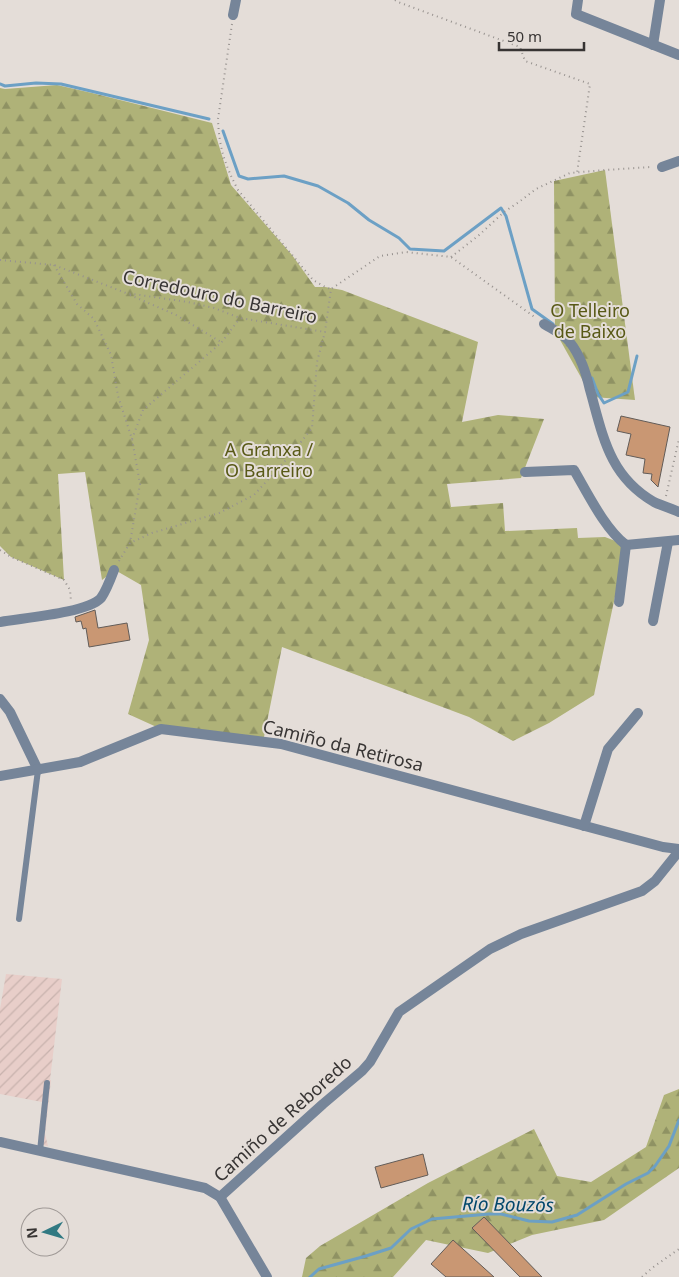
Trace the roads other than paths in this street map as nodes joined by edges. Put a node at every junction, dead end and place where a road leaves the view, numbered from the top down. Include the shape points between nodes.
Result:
1 (236, 0) edge
2 (578, 0) edge
3 (660, 0) edge
4 (233, 15) road end
5 (653, 45) junction
6 (679, 55) edge
7 (679, 161) edge
8 (662, 167) road end
9 (544, 324) road end
10 (525, 472) dead end
11 (679, 512) edge
12 (679, 540) edge
13 (668, 542) junction
14 (626, 545) junction
15 (114, 570) road end
16 (619, 602) dead end
17 (653, 621) dead end
18 (0, 622) edge
19 (0, 698) edge
20 (638, 713) dead end
21 (38, 770) junction
22 (0, 776) edge
23 (584, 826) junction
24 (679, 850) edge
25 (19, 919) dead end
26 (47, 1084) dead end
27 (0, 1142) edge
28 (40, 1151) junction
29 (220, 1197) junction
30 (267, 1277) edge

1 - 4 street
2 - 5 street via 576,14
3 - 5 street
5 - 6 street
7 - 8 street
9 - 11 street via 568,340 580,358 612,461 639,491
10 - 14 street via 574,470 610,529
12 - 13 street
13 - 14 street
13 - 17 street
14 - 16 street
15 - 18 street via 100,598 88,606
19 - 21 street
20 - 23 street via 608,749
21 - 22 street, Camiño da Retirosa
21 - 23 street, Camiño da Retirosa via 80,762 161,729 281,744
21 - 25 lane
23 - 24 street, Camiño da Retirosa
24 - 29 street, Camiño de Reboredo via 655,881 642,891 520,934 490,949 399,1012 362,1071
26 - 28 lane
27 - 28 street
28 - 29 street via 205,1188
29 - 30 street

